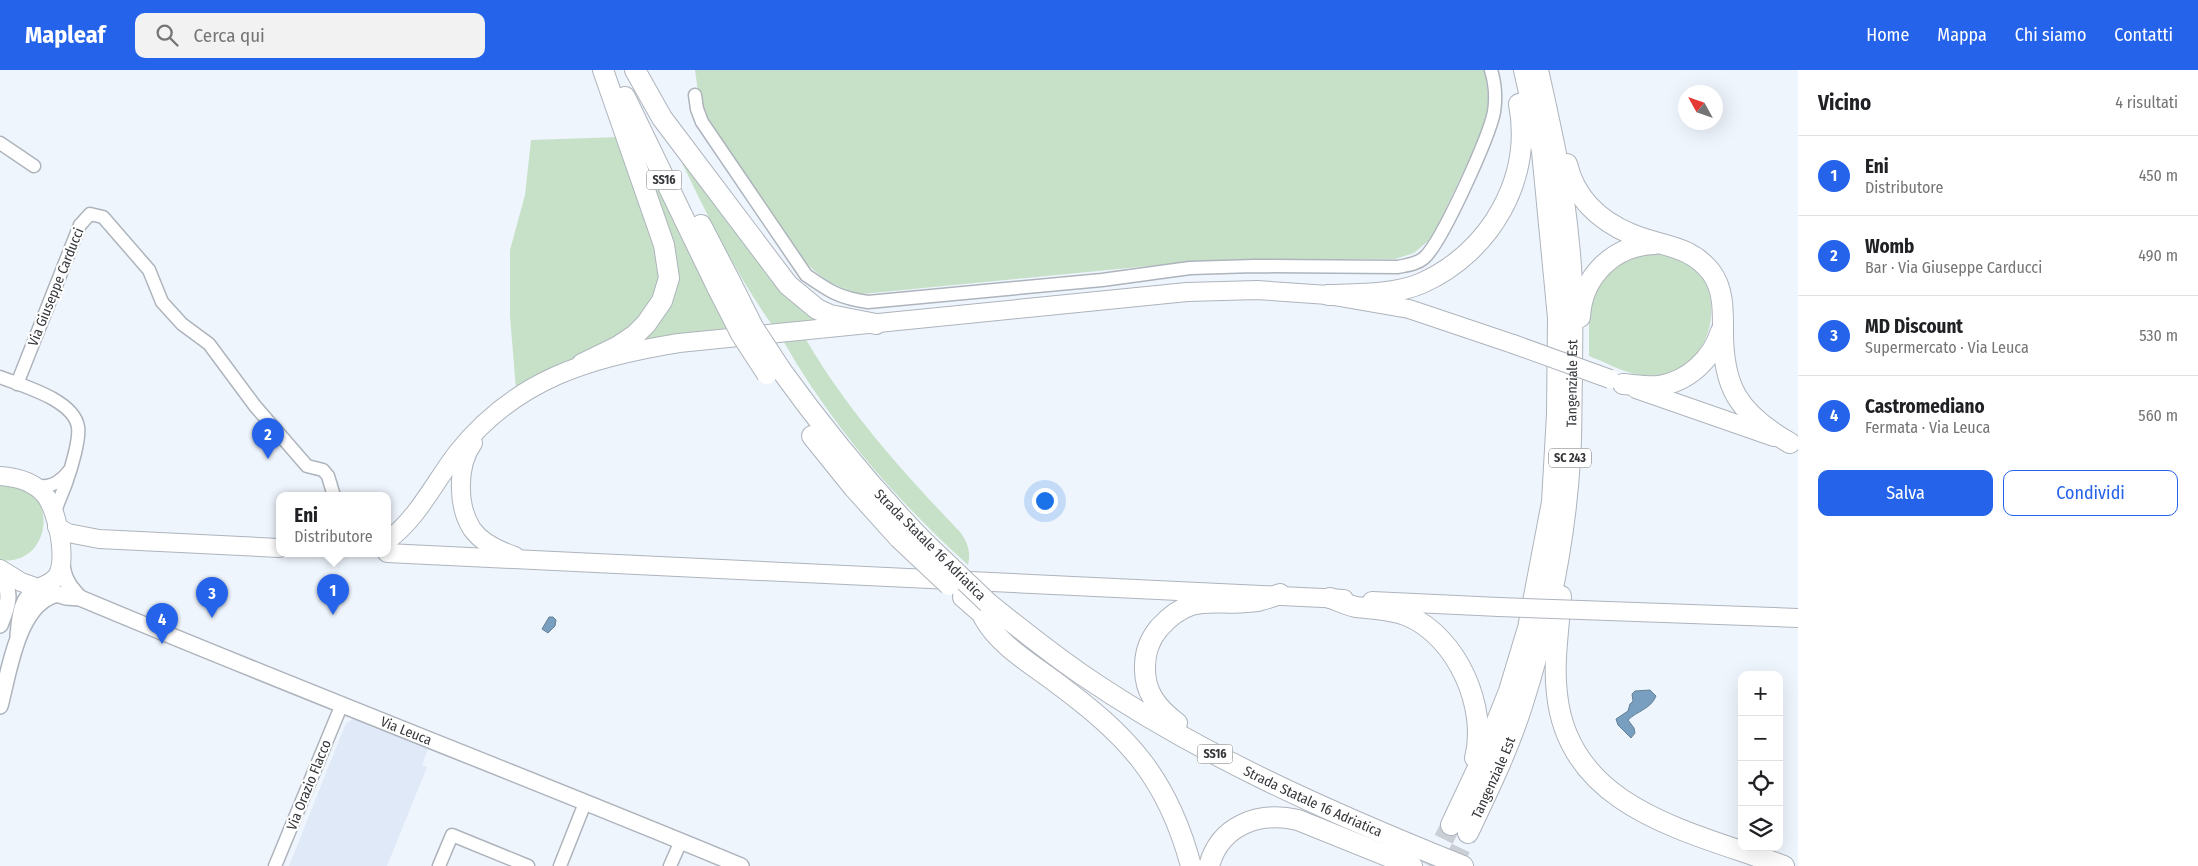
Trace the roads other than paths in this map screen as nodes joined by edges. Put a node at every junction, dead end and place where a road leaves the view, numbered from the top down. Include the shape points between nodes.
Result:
1 (603, 70) edge
2 (612, 70) edge
3 (627, 70) edge
4 (635, 70) edge
5 (1491, 70) edge
6 (1512, 70) edge
7 (1524, 70) edge
8 (1540, 70) edge
9 (695, 95) dead end
10 (0, 143) edge
11 (34, 166) dead end
12 (1664, 244) junction
13 (724, 285) junction
14 (1328, 295) junction
15 (876, 324) junction
16 (1723, 327) junction
17 (582, 364) junction
18 (775, 373) junction
19 (0, 377) edge
20 (1617, 382) junction
21 (17, 384) junction
22 (494, 415) junction
23 (1570, 426) junction
24 (1794, 444) edge
25 (70, 469) junction
26 (0, 476) edge
27 (30, 485) junction
28 (333, 492) edge
29 (1565, 512) junction
30 (56, 522) junction
31 (391, 538) edge
32 (100, 539) junction
33 (276, 548) edge
34 (391, 553) edge
35 (62, 558) junction
36 (525, 560) junction
37 (0, 569) edge
38 (0, 573) edge
39 (38, 588) junction
40 (59, 594) junction
41 (1280, 594) junction
42 (80, 598) junction
43 (1330, 598) junction
44 (985, 609) junction
45 (1798, 618) edge
46 (0, 625) edge
47 (18, 635) junction
48 (342, 704) junction
49 (0, 706) edge
50 (584, 803) junction
51 (1460, 829) junction
52 (681, 841) junction
53 (1411, 844) junction
54 (735, 865) edge
55 (275, 866) edge
56 (439, 866) edge
57 (528, 866) edge
58 (560, 866) edge
59 (670, 866) edge
60 (1190, 866) edge
61 (1209, 866) edge
62 (1412, 866) edge
63 (1429, 866) edge
64 (1463, 866) edge
65 (1784, 866) edge

1 - 17 highway via 664,245 669,278 662,301 635,335
2 - 13 highway, Strada Statale 16 Adriatica / SS16 via 689,233
3 - 13 highway, Strada Statale 16 Adriatica / SS16 via 699,222
4 - 15 highway via 662,118 788,285 817,309 830,315
5 - 9 street via 1495,100 1489,129 1439,238 1423,259 1410,264 1190,268 1102,280 868,302 846,299 806,275 702,122
6 - 14 highway via 1523,125 1521,156 1514,185 1481,240 1456,263 1421,283 1379,293
7 - 51 highway, Tangenziale Est via 1542,151 1558,318 1552,502 1528,628
8 - 12 highway via 1545,77 1569,172 1577,191 1592,210 1610,224
8 - 23 highway, Tangenziale Est / SC 243 via 1556,150 1569,245 1573,322
10 - 11 street
12 - 16 highway via 1694,255 1713,274 1722,299
12 - 23 highway via 1620,252 1601,267 1589,284 1581,307 1576,411
13 - 18 highway, Strada Statale 16 Adriatica / SS16, bridge via 741,334
14 - 15 main road via 1257,290 1187,292
14 - 20 main road, bridge via 1409,309
15 - 17 main road via 679,343
16 - 20 highway via 1710,355 1688,375 1659,386
16 - 24 highway via 1724,358 1738,400 1756,421
17 - 22 main road via 534,387
18 - 44 highway, Strada Statale 16 Adriatica / SS16, bridge via 880,497
18 - 44 highway, Strada Statale 16 Adriatica / SS16, bridge via 810,434 854,488 899,538 963,597
19 - 21 street
20 - 24 main road
21 - 25 street via 62,404 75,418 78,436
21 - 28 street, Via Giuseppe Carducci via 80,225 90,214 104,217 149,270 162,302 182,324 209,344 255,406 307,466 322,470 328,476
22 - 31 main road via 462,447 415,515
22 - 36 main road via 469,448 461,481 462,503 473,530 505,553
23 - 29 highway, Tangenziale Est / SC 243
25 - 27 street via 48,487
25 - 30 street
26 - 27 main road via 18,478
27 - 30 main road via 44,495
29 - 51 highway, Tangenziale Est / SC 243 via 1554,581 1523,704 1500,767
29 - 65 highway via 1568,534 1555,676 1564,728 1578,757 1600,783 1636,809
30 - 32 main road via 68,533
30 - 35 main road
32 - 33 main road
32 - 35 main road via 77,544
34 - 36 main road
35 - 39 main road via 53,581
35 - 42 street via 63,575
36 - 41 main road
37 - 39 main road
38 - 46 street via 9,601
39 - 40 street, Via Leuca
39 - 47 street via 30,592 21,608
40 - 42 street, Via Leuca
40 - 47 street via 40,601 33,608
41 - 43 main road
41 - 53 highway via 1257,601 1190,604 1176,613 1154,634 1147,650 1145,679 1150,696 1159,709 1175,722 1269,775 1396,833
42 - 48 street, Via Leuca via 236,664
43 - 45 main road, bridge
43 - 51 highway via 1353,606 1406,615 1421,622 1459,665 1474,704 1478,737 1476,756 1449,816
44 - 53 highway, Strada Statale 16 Adriatica / SS16 via 1138,711 1204,749
44 - 60 highway via 991,631 1096,712 1135,751 1151,772 1169,806
44 - 63 highway, Strada Statale 16 Adriatica / SS16 via 1084,693 1154,736 1297,809
47 - 49 street
48 - 50 street, Via Leuca
48 - 55 street, Via Orazio Flacco
50 - 52 street, Via Leuca
50 - 58 street
52 - 54 street, Via Leuca
52 - 59 street
53 - 64 highway, Strada Statale 16 Adriatica / SS16
56 - 57 street via 452,834
61 - 62 highway via 1214,853 1231,832 1242,823 1268,816 1298,820

